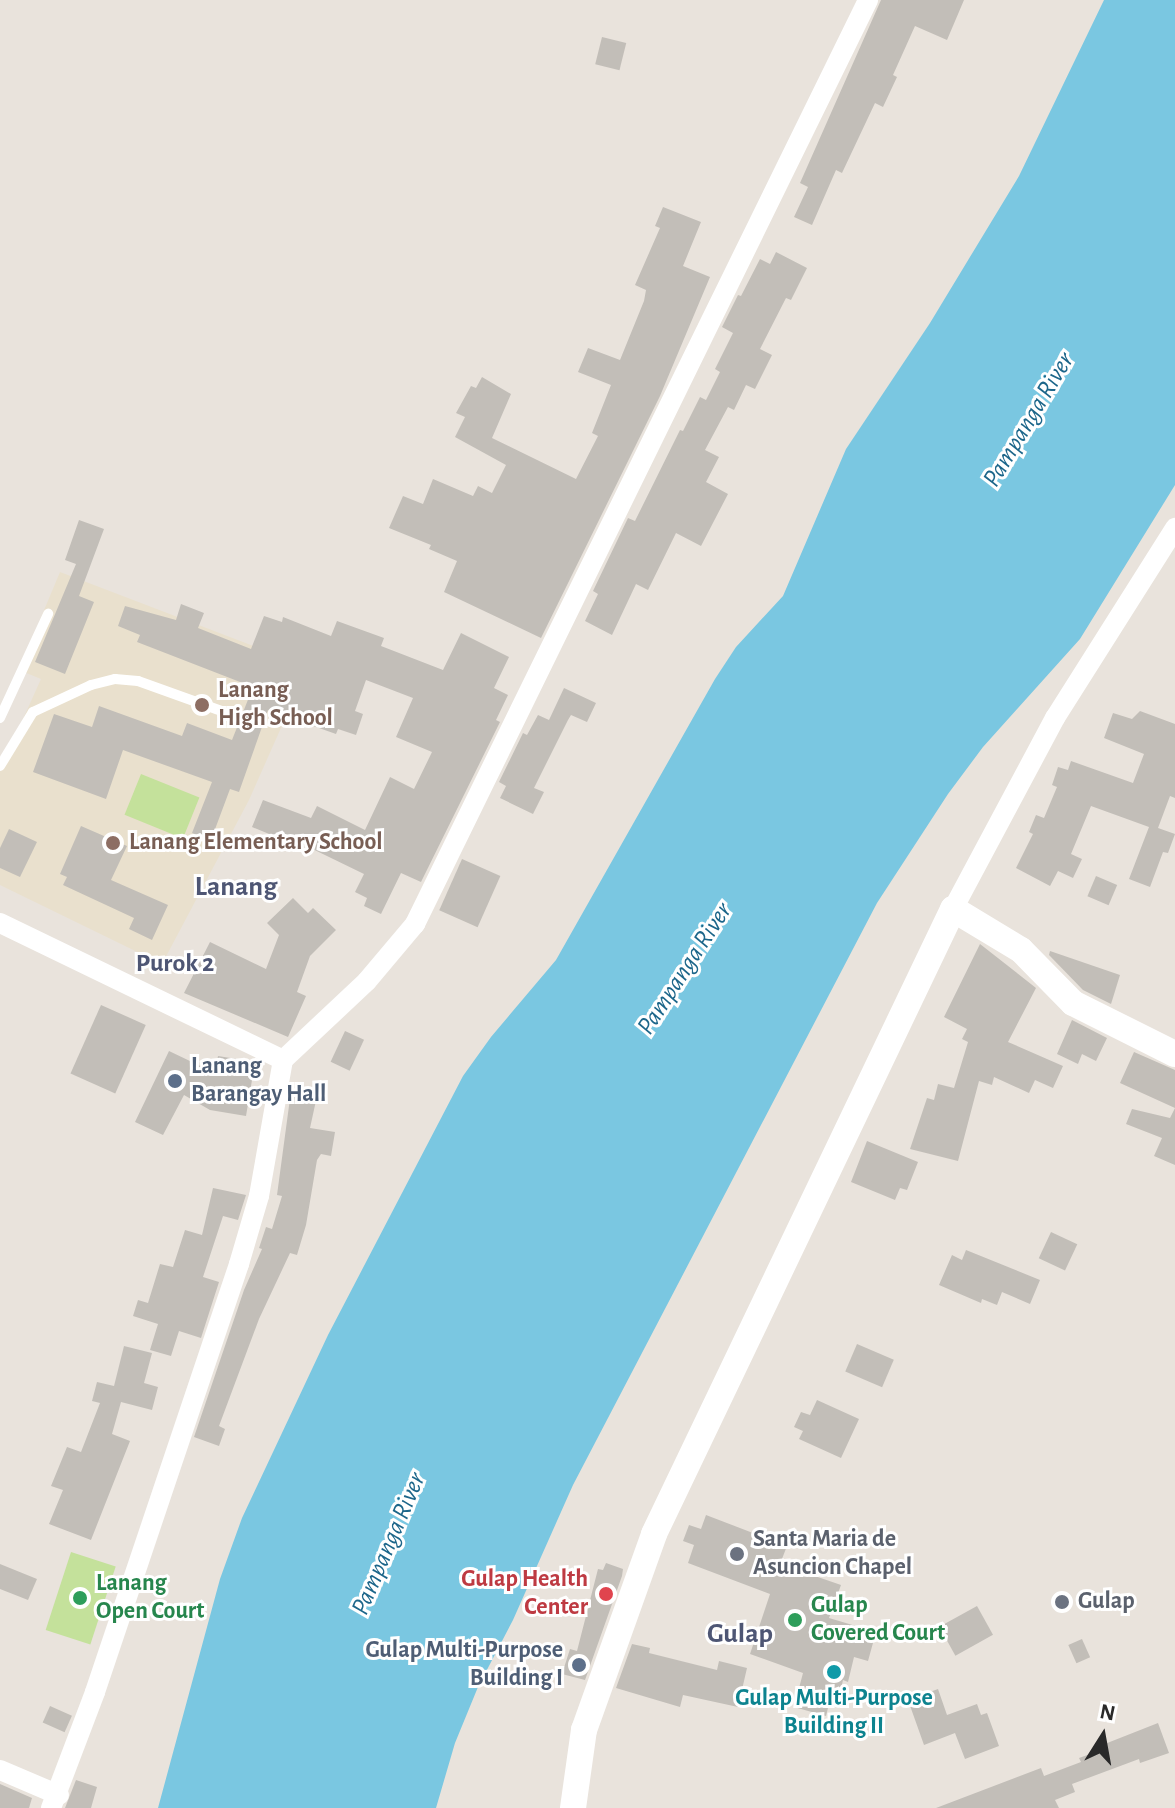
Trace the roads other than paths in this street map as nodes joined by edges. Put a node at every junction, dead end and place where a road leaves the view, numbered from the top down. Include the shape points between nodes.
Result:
1 (868, 0) edge
2 (1175, 528) edge
3 (48, 614) dead end
4 (224, 712) dead end
5 (0, 718) edge
6 (0, 766) edge
7 (953, 909) junction
8 (0, 923) edge
9 (1175, 1054) edge
10 (283, 1060) junction
11 (0, 1770) edge
12 (55, 1802) edge
13 (573, 1808) edge

1 - 10 street via 415,924 367,981
2 - 7 street via 1055,718
3 - 5 lane
4 - 6 lane via 138,681 115,679 33,712
7 - 9 street via 1021,950 1073,1003
7 - 13 street via 654,1534 584,1730
8 - 10 street
10 - 12 street via 259,1196 239,1264
11 - 12 street

